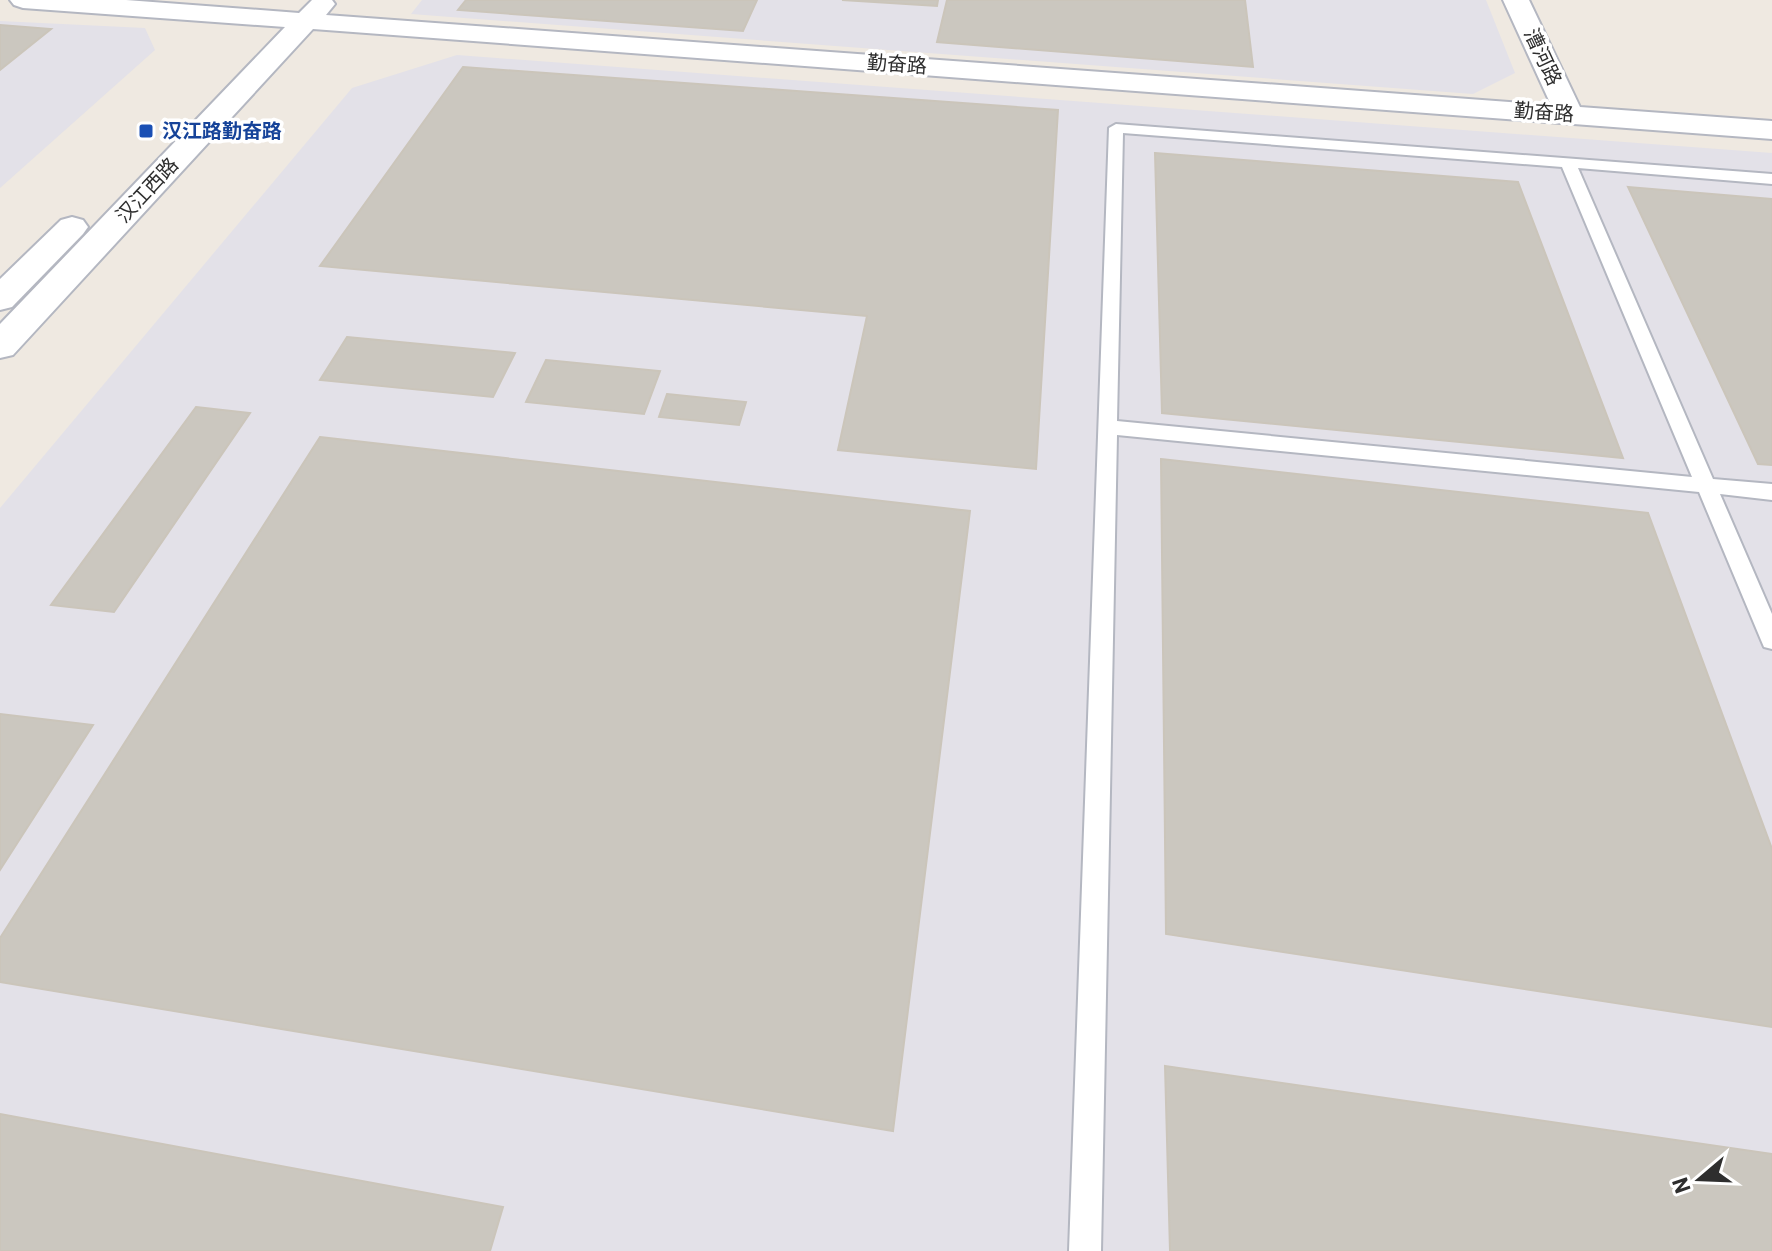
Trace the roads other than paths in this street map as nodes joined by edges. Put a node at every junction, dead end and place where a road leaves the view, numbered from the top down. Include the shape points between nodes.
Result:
1 (23, 0) edge
2 (1516, 0) edge
3 (302, 9) edge
4 (1569, 114) junction
5 (1772, 130) edge
6 (1568, 163) junction
7 (1772, 179) edge
8 (111, 187) dead end
9 (89, 209) dead end
10 (0, 299) edge
11 (0, 346) edge
12 (1108, 427) junction
13 (1706, 486) junction
14 (1772, 492) edge
15 (1772, 640) edge
16 (1085, 1251) edge

1 - 3 street, 勤奋路
2 - 4 street, 漕河路
3 - 4 street, 勤奋路
3 - 8 street, 汉江西路
3 - 11 street, 汉江西路
4 - 5 street, 勤奋路
6 - 7 lane
6 - 12 lane via 1116,128
6 - 13 lane
9 - 10 street, 汉江西路
12 - 13 lane
12 - 16 lane
13 - 14 lane
13 - 15 lane

